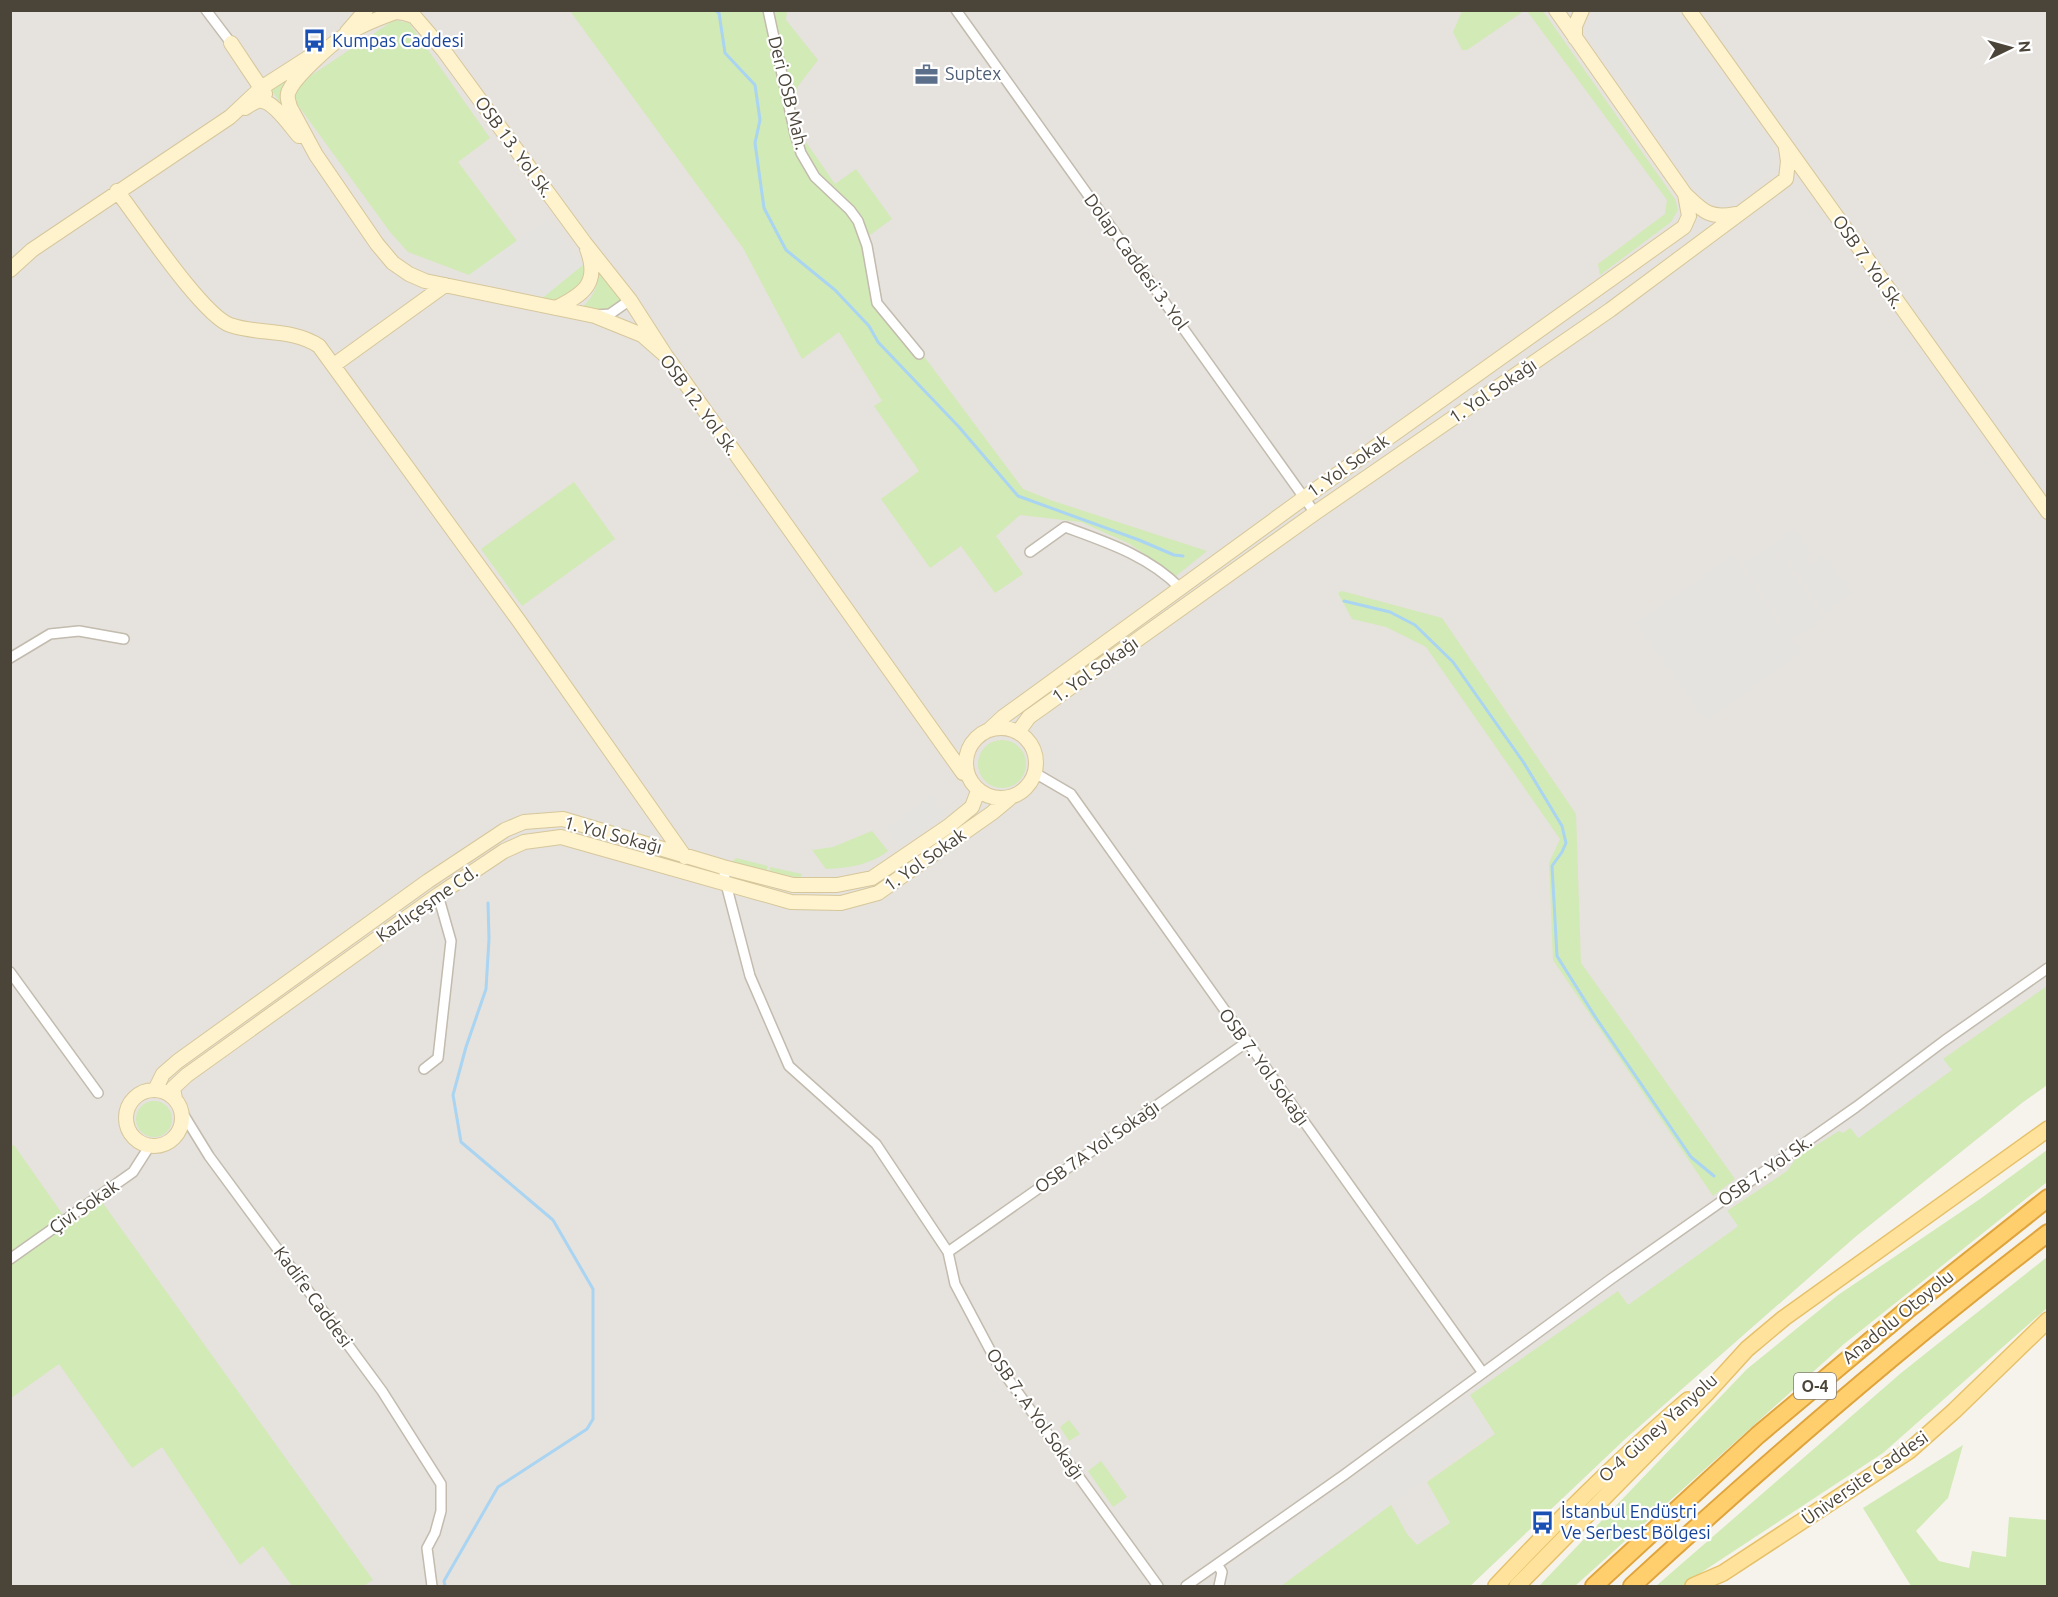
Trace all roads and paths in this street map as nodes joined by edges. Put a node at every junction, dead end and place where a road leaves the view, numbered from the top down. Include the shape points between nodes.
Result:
1 (206, 10) edge
2 (366, 10) edge
3 (423, 10) edge
4 (768, 10) edge
5 (956, 10) edge
6 (1556, 10) edge
7 (1582, 10) edge
8 (1689, 10) edge
9 (344, 36) junction
10 (1575, 38) junction
11 (231, 43) junction
12 (444, 51) junction
13 (284, 72) junction
14 (251, 74) junction
15 (261, 88) junction
16 (249, 99) junction
17 (274, 107) junction
18 (230, 117) junction
19 (1786, 148) junction
20 (316, 156) junction
21 (1786, 179) junction
22 (1813, 183) junction
23 (117, 191) junction
24 (1685, 194) junction
25 (1737, 214) junction
26 (584, 242) junction
27 (10, 270) edge
28 (445, 285) junction
29 (630, 300) junction
30 (556, 308) junction
31 (595, 316) junction
32 (919, 354) dead end
33 (666, 356) junction
34 (333, 365) junction
35 (1304, 498) junction
36 (1315, 513) junction
37 (2048, 513) edge
38 (1030, 552) dead end
39 (1180, 588) junction
40 (124, 639) dead end
41 (10, 658) edge
42 (989, 730) junction
43 (1018, 732) junction
44 (940, 740) junction
45 (968, 749) junction
46 (967, 773) junction
47 (1035, 773) junction
48 (978, 791) junction
49 (1011, 798) junction
50 (685, 855) junction
51 (723, 867) junction
52 (690, 874) junction
53 (726, 884) junction
54 (438, 895) junction
55 (2048, 968) edge
56 (10, 972) edge
57 (1247, 1041) junction
58 (424, 1069) dead end
59 (154, 1090) junction
60 (98, 1093) dead end
61 (175, 1099) junction
62 (182, 1112) junction
63 (2048, 1130) edge
64 (150, 1147) junction
65 (2048, 1198) edge
66 (2048, 1233) edge
67 (948, 1252) junction
68 (10, 1259) edge
69 (2048, 1320) edge
70 (1747, 1349) junction
71 (1483, 1373) junction
72 (1217, 1564) junction
73 (1723, 1572) junction
74 (432, 1587) edge
75 (1158, 1587) edge
76 (1186, 1587) edge
77 (1219, 1587) edge
78 (1496, 1587) edge
79 (1517, 1587) edge
80 (1594, 1587) edge
81 (1632, 1587) edge
82 (1693, 1587) edge
83 (1708, 1587) edge

1 - 11 street
2 - 9 street
3 - 12 street
4 - 32 street, Deri OSB Mah. via 801,153 815,177 858,221 867,246 877,303
5 - 35 street, Dolap Caddesi 3. Yol
6 - 10 street
7 - 10 street
8 - 19 street, OSB 7. Yol Sk.
9 - 12 street via 388,15 404,13 414,16
9 - 13 street
9 - 20 street via 301,74 287,98
10 - 24 street
11 - 13 street via 263,73
11 - 14 street
12 - 26 street, OSB 13. Yol Sk.
13 - 15 street
14 - 15 street
14 - 16 street via 255,84
15 - 16 street
15 - 17 street
16 - 18 street
17 - 18 street via 258,101
17 - 20 street
18 - 23 street
19 - 21 street
19 - 22 street, OSB 7. Yol Sk.
20 - 28 street, OSB 12. Yol Sk. via 393,262 409,274
21 - 22 street
21 - 25 street, 1. Yol Sokağı
22 - 37 street, OSB 7. Yol Sk.
23 - 27 street via 32,250
23 - 34 street via 200,301 228,324 307,338 319,346
24 - 25 street via 1705,213 1721,217
24 - 35 street, 1. Yol Sokak via 1689,216 1684,227
25 - 36 street, 1. Yol Sokağı via 1610,310
26 - 29 street, OSB 13. Yol Sk.
26 - 30 street via 592,263 591,282 574,299
28 - 30 street, OSB 12. Yol Sk.
28 - 34 street
29 - 31 street via 610,314
29 - 33 street, OSB 13. Yol Sk.
30 - 31 street, OSB 12. Yol Sk.
31 - 33 street, OSB 12. Yol Sk. via 642,335
33 - 44 street, OSB 12. Yol Sk.
34 - 50 street
35 - 36 street, Dolap Caddesi 3. Yol
35 - 39 street, 1. Yol Sokak
36 - 43 street, 1. Yol Sokağı via 1029,717
38 - 39 street via 1065,527 1127,550
39 - 42 street, 1. Yol Sokak
40 - 41 street via 79,632 50,634
42 - 43 street
42 - 45 street via 980,734
43 - 47 street via 1034,750
44 - 45 street
44 - 46 street, OSB 12. Yol Sk. via 963,773
45 - 46 street
46 - 48 street
47 - 49 street via 1030,784
47 - 57 street, OSB 7. Yol Sokağı via 1071,794
48 - 49 street via 988,797
48 - 51 street, 1. Yol Sokağı via 965,813 872,878 837,885 793,885
49 - 53 street, 1. Yol Sokak via 878,892 841,903 791,902
50 - 51 street, 1. Yol Sokağı
50 - 52 street
50 - 59 street, 1. Yol Sokağı via 563,819 524,822 505,830 177,1061
51 - 53 street, OSB 7. A Yol Sokağı
52 - 53 street, Kazlıçeşme Cd.
52 - 54 street, Kazlıçeşme Cd. via 561,837 524,842 504,850
53 - 67 street, OSB 7. A Yol Sokağı via 750,976 789,1066 876,1144
54 - 58 street via 451,941 438,1058
54 - 61 street, Kazlıçeşme Cd. via 187,1075 173,1088
55 - 71 street, OSB 7. Yol Sk.
56 - 60 street
57 - 67 street, OSB 7A Yol Sokağı
57 - 71 street, OSB 7. Yol Sokağı
59 - 61 street
59 - 64 street via 136,1095 125,1121 133,1138
61 - 62 street
62 - 64 street via 175,1138 168,1144
62 - 74 street, Kadife Caddesi via 209,1156 382,1391 441,1484 441,1511 427,1548
63 - 70 main road via 1784,1318
64 - 68 street, Çivi Sokak via 133,1172
65 - 80 highway, Anadolu Otoyolu / O-4 via 1758,1435
66 - 81 highway, Anadolu Otoyolu / O-4 via 1839,1401
67 - 75 street, OSB 7. A Yol Sokağı via 955,1284 998,1365
69 - 73 main road, Üniversite Caddesi via 1909,1451
70 - 78 main road, O-4 Güney Yanyolu via 1646,1436
70 - 79 main road
71 - 72 street
72 - 76 street
72 - 77 street via 1222,1572
73 - 82 main road
73 - 83 main road

